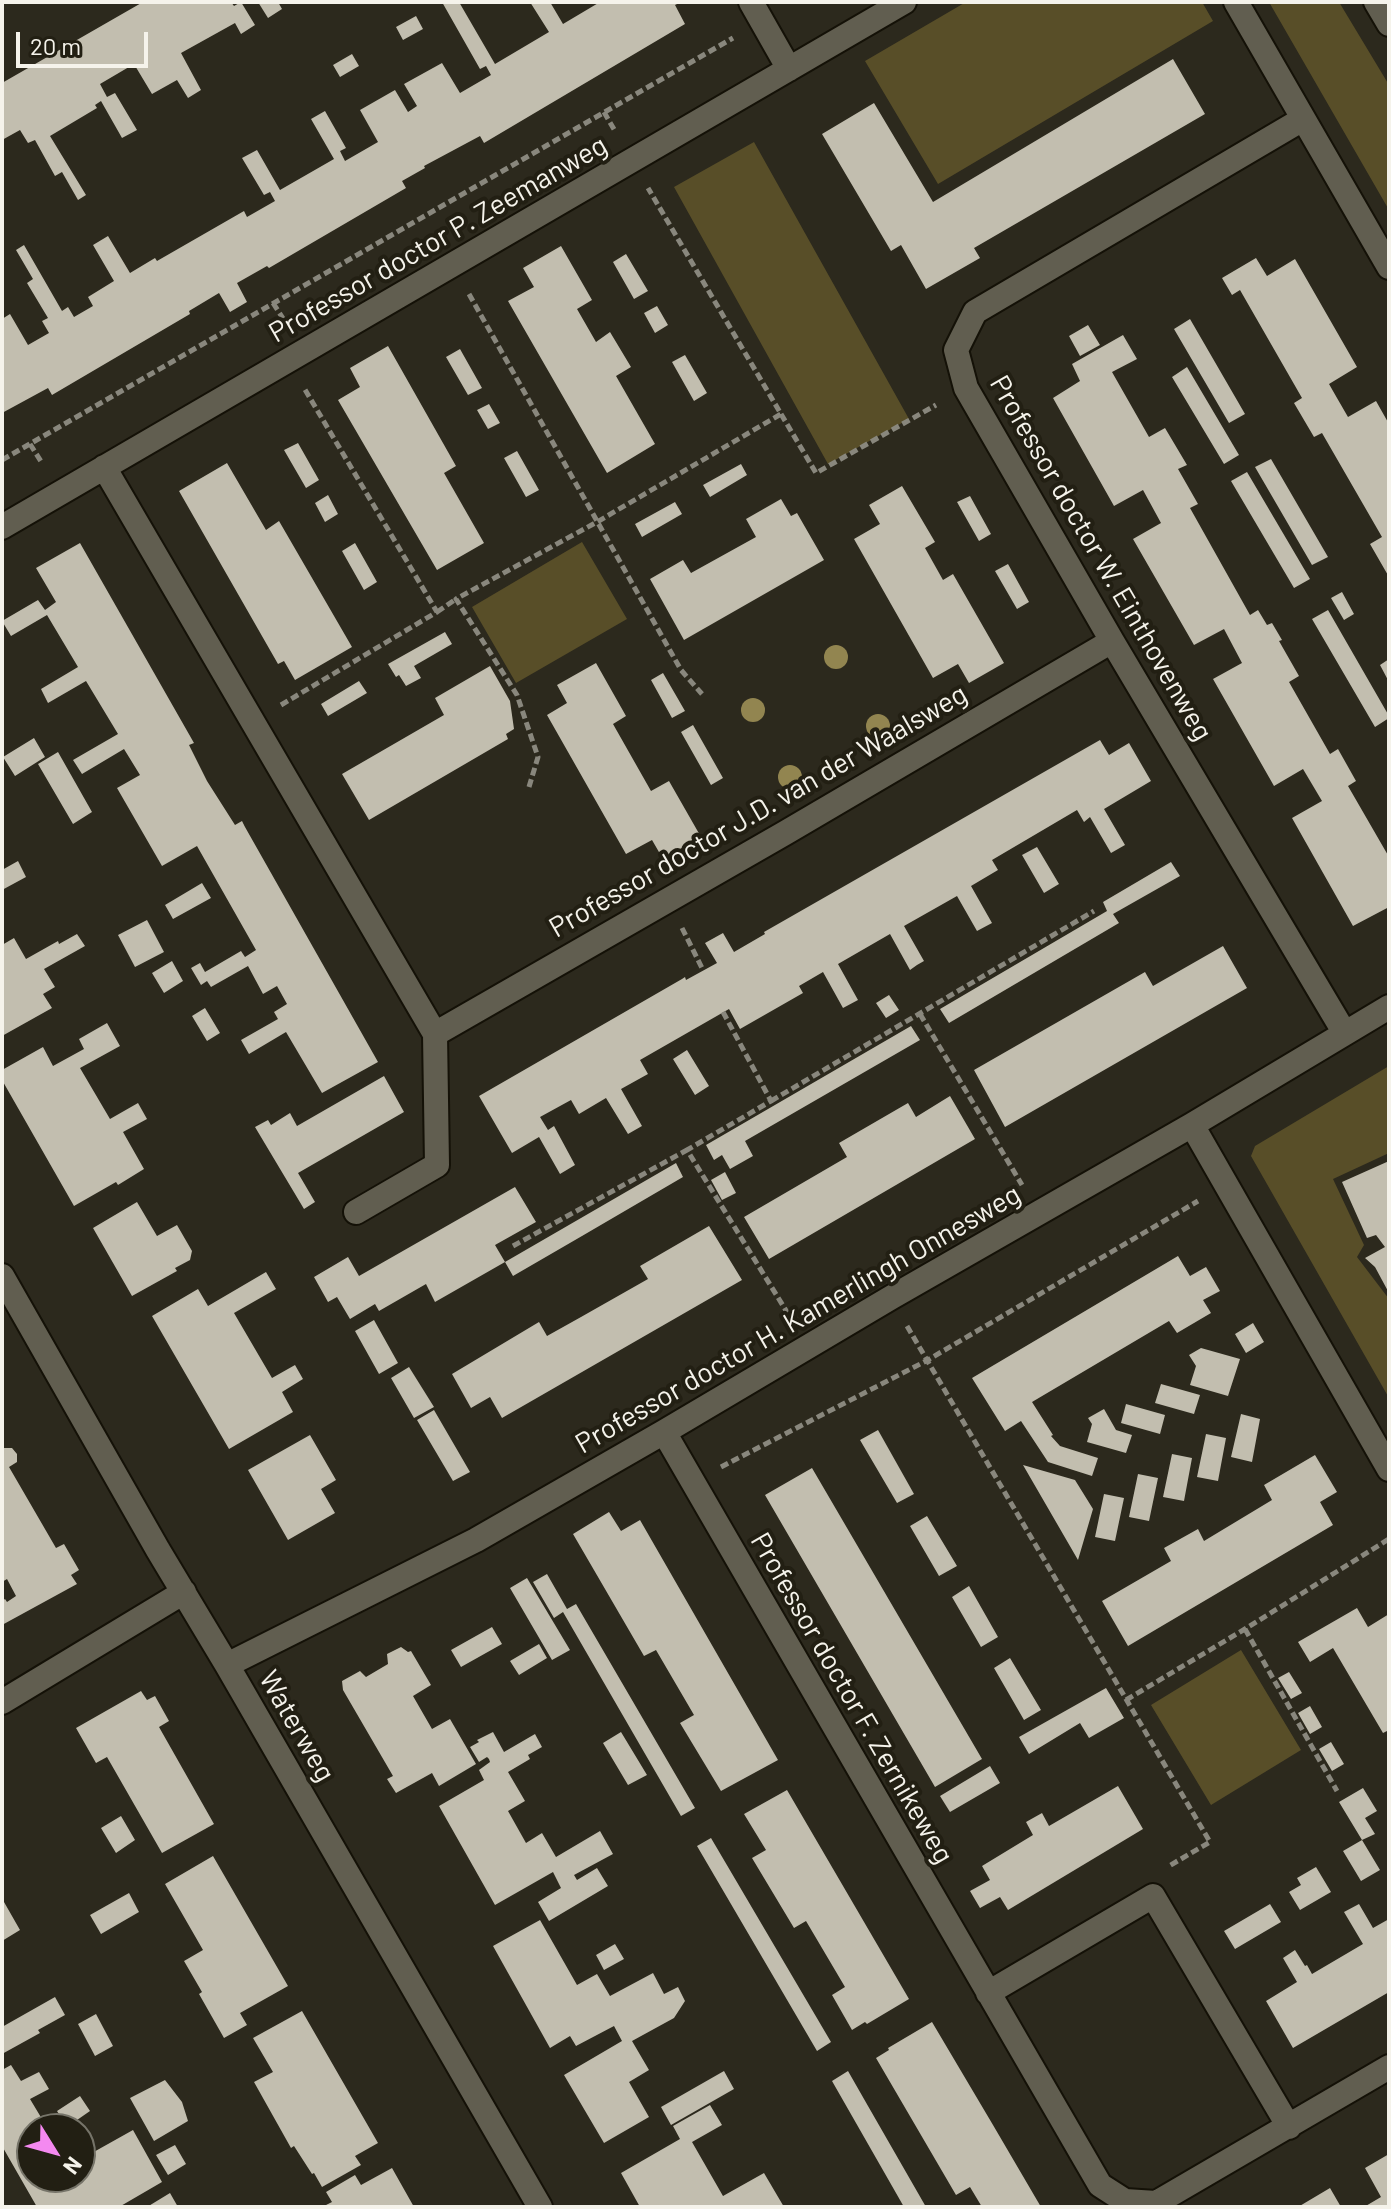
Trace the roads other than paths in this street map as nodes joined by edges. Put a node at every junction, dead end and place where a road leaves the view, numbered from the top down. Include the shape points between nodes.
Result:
1 (904, 2) edge
2 (1236, 2) edge
3 (1376, 2) edge
4 (757, 12) edge
5 (1389, 24) edge
6 (789, 69) junction
7 (1303, 119) junction
8 (1389, 267) edge
9 (104, 467) junction
10 (2, 527) edge
11 (1112, 641) junction
12 (1389, 1007) edge
13 (1344, 1032) junction
14 (435, 1034) junction
15 (1192, 1125) junction
16 (356, 1212) dead end
17 (2, 1276) edge
18 (664, 1432) junction
19 (1389, 1469) edge
20 (184, 1592) junction
21 (227, 1665) junction
22 (2, 1702) edge
23 (988, 1993) junction
24 (1389, 2067) edge
25 (1289, 2127) junction
26 (540, 2207) edge

1 - 6 street, Professor doctor P. Zeemanweg
2 - 7 street
3 - 5 street
4 - 6 street
6 - 9 street, Professor doctor P. Zeemanweg
7 - 8 street
7 - 11 street, Professor doctor W. Einthovenweg via 975,312 956,350 966,388
9 - 10 street, Professor doctor P. Zeemanweg
9 - 14 street
11 - 13 street, Professor doctor W. Einthovenweg
11 - 14 street, Professor doctor J.D. van der Waalsweg
12 - 13 street, Professor doctor H. Kamerlingh Onnesweg
13 - 15 street, Professor doctor H. Kamerlingh Onnesweg
14 - 16 street via 437,1165
15 - 18 street, Professor doctor H. Kamerlingh Onnesweg
15 - 19 street
17 - 20 street, Waterweg
18 - 21 street, Professor doctor H. Kamerlingh Onnesweg via 476,1540
18 - 23 street, Professor doctor F. Zernikeweg
20 - 21 street, Waterweg
20 - 22 street
21 - 26 street, Waterweg
23 - 25 street, Professor doctor F. Zernikeweg via 1100,2185 1125,2201 1156,2203
23 - 25 street via 1153,1896
24 - 25 street, Professor doctor F. Zernikeweg

